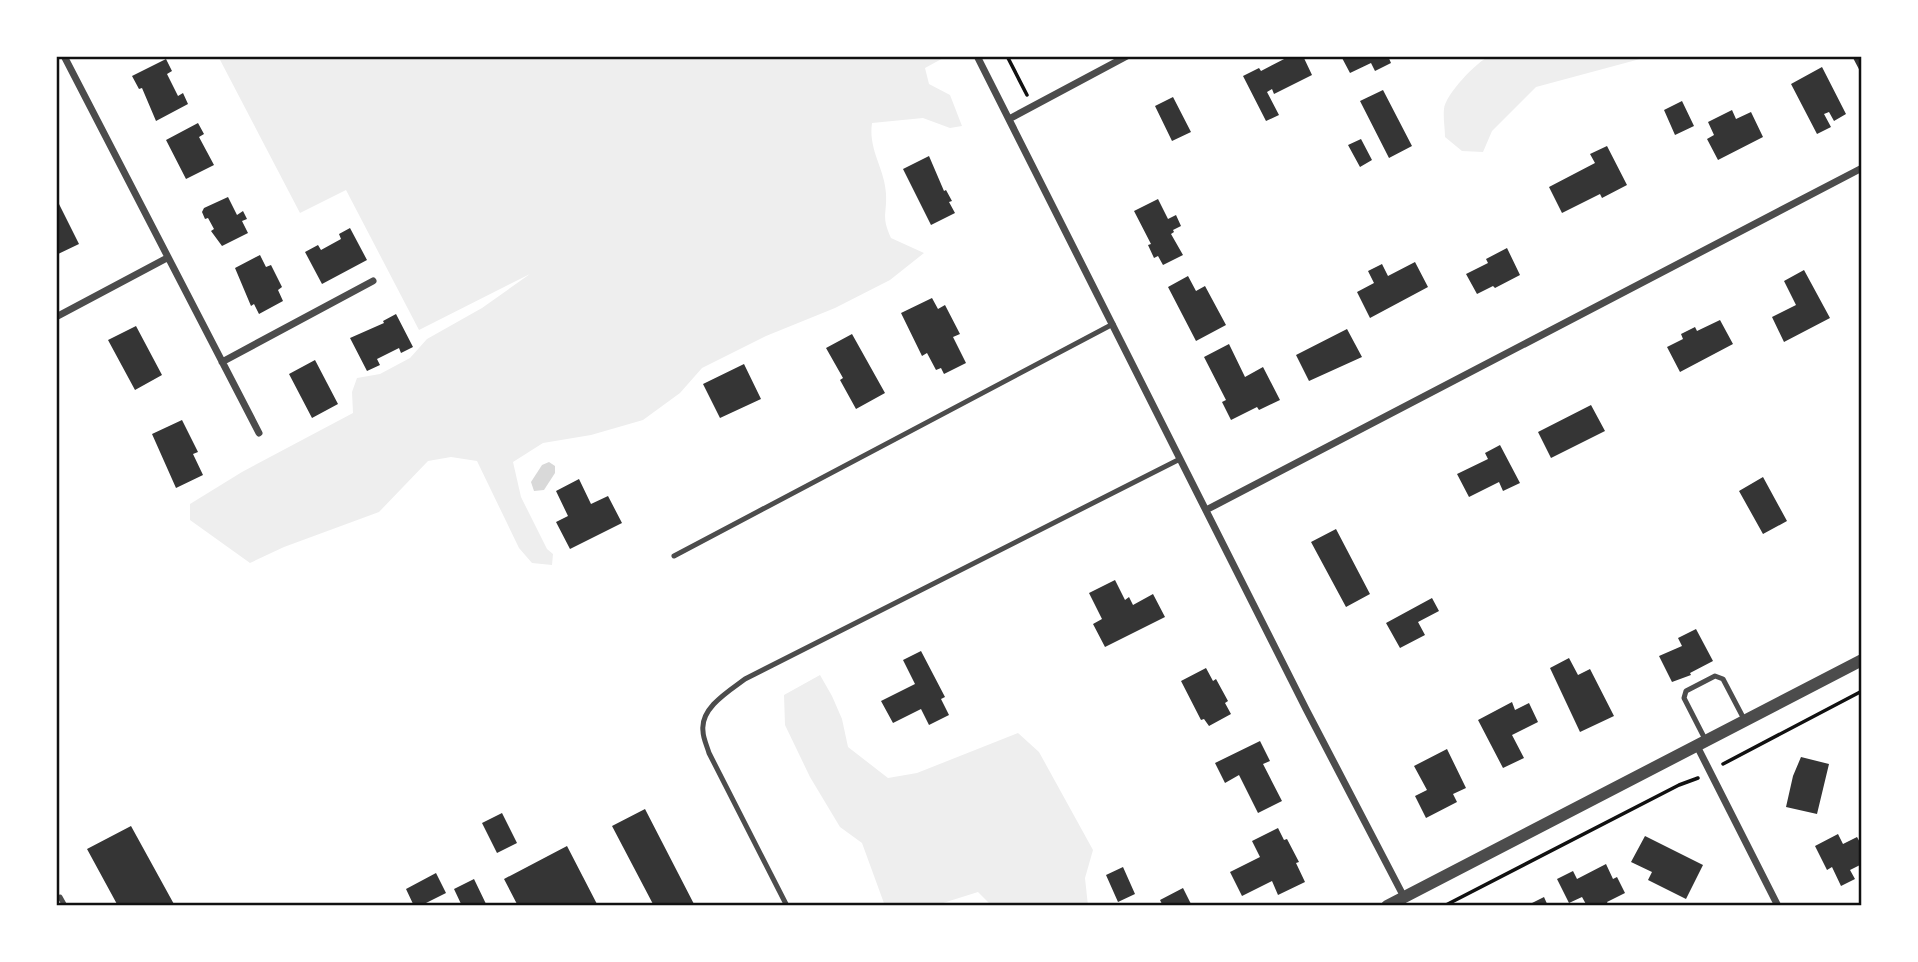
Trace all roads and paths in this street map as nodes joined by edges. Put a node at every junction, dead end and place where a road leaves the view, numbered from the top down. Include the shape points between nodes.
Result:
1 (64, 56) edge
2 (977, 56) edge
3 (1007, 56) edge
4 (1127, 56) edge
5 (1033, 106) junction
6 (1009, 119) junction
7 (1862, 168) edge
8 (167, 258) junction
9 (373, 281) dead end
10 (56, 317) edge
11 (1113, 324) junction
12 (222, 362) junction
13 (259, 433) dead end
14 (1180, 459) junction
15 (1206, 510) junction
16 (674, 556) dead end
17 (1862, 660) edge
18 (1862, 691) edge
19 (1745, 721) junction
20 (1702, 744) junction
21 (1723, 764) dead end
22 (1696, 778) dead end
23 (60, 897) dead end
24 (1404, 897) junction
25 (65, 906) edge
26 (787, 906) edge
27 (1387, 906) edge
28 (1444, 906) edge
29 (1778, 906) edge

1 - 8 street
2 - 6 street
3 - 5 path
4 - 5 street
5 - 6 street
6 - 11 street
7 - 15 street
8 - 10 street
8 - 12 street
9 - 12 street
11 - 14 street
11 - 16 lane
12 - 13 street
14 - 15 street
14 - 26 lane via 745,679 710,708 702,728 709,753
15 - 24 street
17 - 19 street
18 - 21 path
19 - 20 street
19 - 20 lane via 1723,679 1716,676 1686,691 1684,698
20 - 24 street
20 - 29 street
22 - 28 path
23 - 25 lane
24 - 27 street

